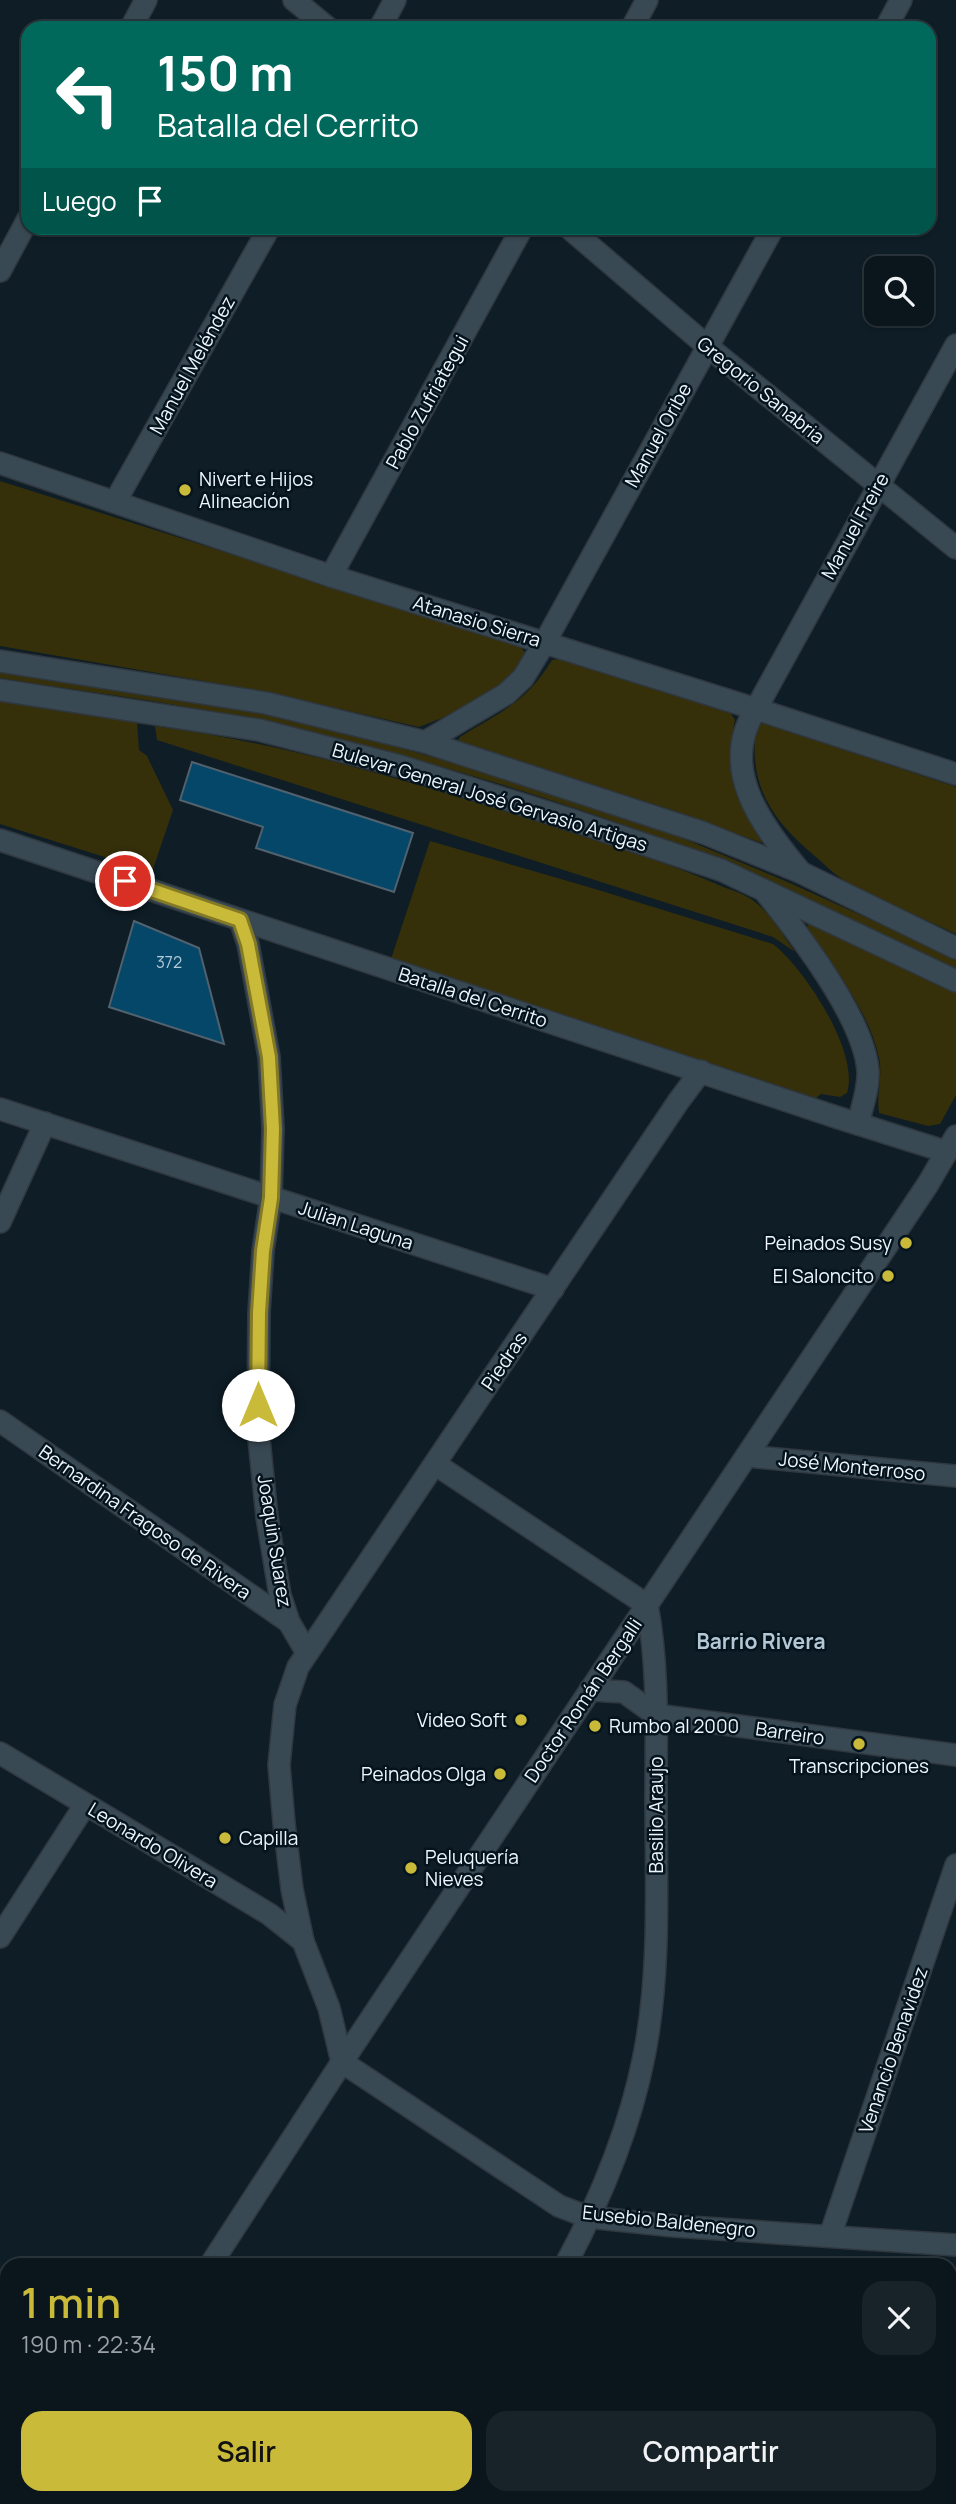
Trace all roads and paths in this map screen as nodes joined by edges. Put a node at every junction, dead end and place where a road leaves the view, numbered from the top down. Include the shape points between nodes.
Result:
1 (146, 0) edge
2 (294, 0) edge
3 (395, 0) edge
4 (647, 0) edge
5 (901, 0) edge
6 (135, 21) edge
7 (320, 21) edge
8 (384, 21) edge
9 (636, 21) edge
10 (890, 21) edge
11 (21, 232) edge
12 (265, 235) edge
13 (518, 235) edge
14 (577, 235) edge
15 (770, 235) edge
16 (0, 271) edge
17 (956, 345) edge
18 (706, 346) junction
19 (0, 463) edge
20 (878, 484) junction
21 (116, 502) junction
22 (956, 548) edge
23 (331, 576) junction
24 (545, 642) junction
25 (0, 661) edge
26 (0, 690) edge
27 (756, 709) junction
28 (425, 743) junction
29 (956, 774) edge
30 (0, 840) edge
31 (800, 872) junction
32 (762, 889) junction
33 (240, 920) junction
34 (956, 948) edge
35 (956, 981) edge
36 (701, 1071) junction
37 (0, 1109) edge
38 (45, 1123) junction
39 (858, 1124) junction
40 (952, 1144) edge
41 (271, 1198) junction
42 (0, 1222) edge
43 (552, 1289) junction
44 (0, 1421) edge
45 (747, 1456) junction
46 (435, 1464) junction
47 (956, 1476) edge
48 (647, 1605) junction
49 (289, 1622) junction
50 (307, 1653) junction
51 (590, 1690) junction
52 (656, 1715) junction
53 (0, 1753) edge
54 (956, 1755) edge
55 (85, 1805) junction
56 (956, 1865) edge
57 (0, 1937) edge
58 (303, 1941) junction
59 (342, 2062) junction
60 (588, 2217) junction
61 (830, 2236) junction
62 (956, 2245) edge
63 (215, 2258) edge
64 (569, 2258) edge

1 - 6 street
2 - 7 street
3 - 8 street
4 - 9 street
5 - 10 street
11 - 16 street
12 - 21 street, Manuel Meléndez
13 - 23 street, Pablo Zufriategui
14 - 18 street, Gregorio Sanabria
15 - 18 street, Manuel Oribe
17 - 20 street, Manuel Freire
18 - 20 street, Gregorio Sanabria
18 - 24 street, Manuel Oribe
19 - 21 street, Atanasio Sierra
20 - 22 street, Gregorio Sanabria
20 - 27 street, Manuel Freire
21 - 23 street, Atanasio Sierra
23 - 24 street, Atanasio Sierra
24 - 27 street, Atanasio Sierra
24 - 28 street, Manuel Oribe via 523,678 506,694
25 - 28 street, Bulevar General José Gervasio Artigas via 266,703
26 - 32 street, Bulevar General José Gervasio Artigas via 258,730 400,766 683,857
27 - 29 street, Atanasio Sierra
27 - 31 street, Manuel Freire via 742,740 746,787 770,835
28 - 31 street, Bulevar General José Gervasio Artigas via 704,833
30 - 33 street, Batalla del Cerrito
31 - 34 street, Bulevar General José Gervasio Artigas
32 - 35 street, Bulevar General José Gervasio Artigas
32 - 39 street via 830,983 864,1048 868,1073
33 - 36 street, Batalla del Cerrito
33 - 41 street, Joaquin Suarez via 269,1057
36 - 39 street, Batalla del Cerrito
36 - 43 street, Piedras
37 - 38 street, Julian Laguna
38 - 41 street, Julian Laguna
38 - 42 street
39 - 40 street, Batalla del Cerrito
40 - 45 street, Doctor Román Bergalli
41 - 43 street, Julian Laguna
41 - 49 street, Joaquin Suarez via 259,1313 258,1429 280,1595
43 - 46 street, Piedras
44 - 49 street, Bernardina Fragoso de Rivera
45 - 47 street, José Monterroso
45 - 48 street, Doctor Román Bergalli
46 - 48 street
46 - 50 street, Piedras
48 - 51 street, Doctor Román Bergalli
48 - 52 street, Basilio Araujo via 653,1635
49 - 50 street, Joaquin Suarez
50 - 58 street via 285,1705 279,1765 292,1889
51 - 52 street, Barreiro via 624,1692
51 - 59 street, Doctor Román Bergalli
52 - 54 street, Barreiro
52 - 60 street, Basilio Araujo via 656,1899 645,2056 622,2139
53 - 55 street, Leonardo Olivera
55 - 57 street
55 - 58 street, Leonardo Olivera via 268,1914
56 - 61 street, Venancio Benavidez
58 - 59 street via 329,2008
59 - 60 street, Eusebio Baldenegro via 559,2206
59 - 63 street, Doctor Román Bergalli
60 - 61 street, Eusebio Baldenegro
60 - 64 street, Basilio Araujo
61 - 62 street, Eusebio Baldenegro

